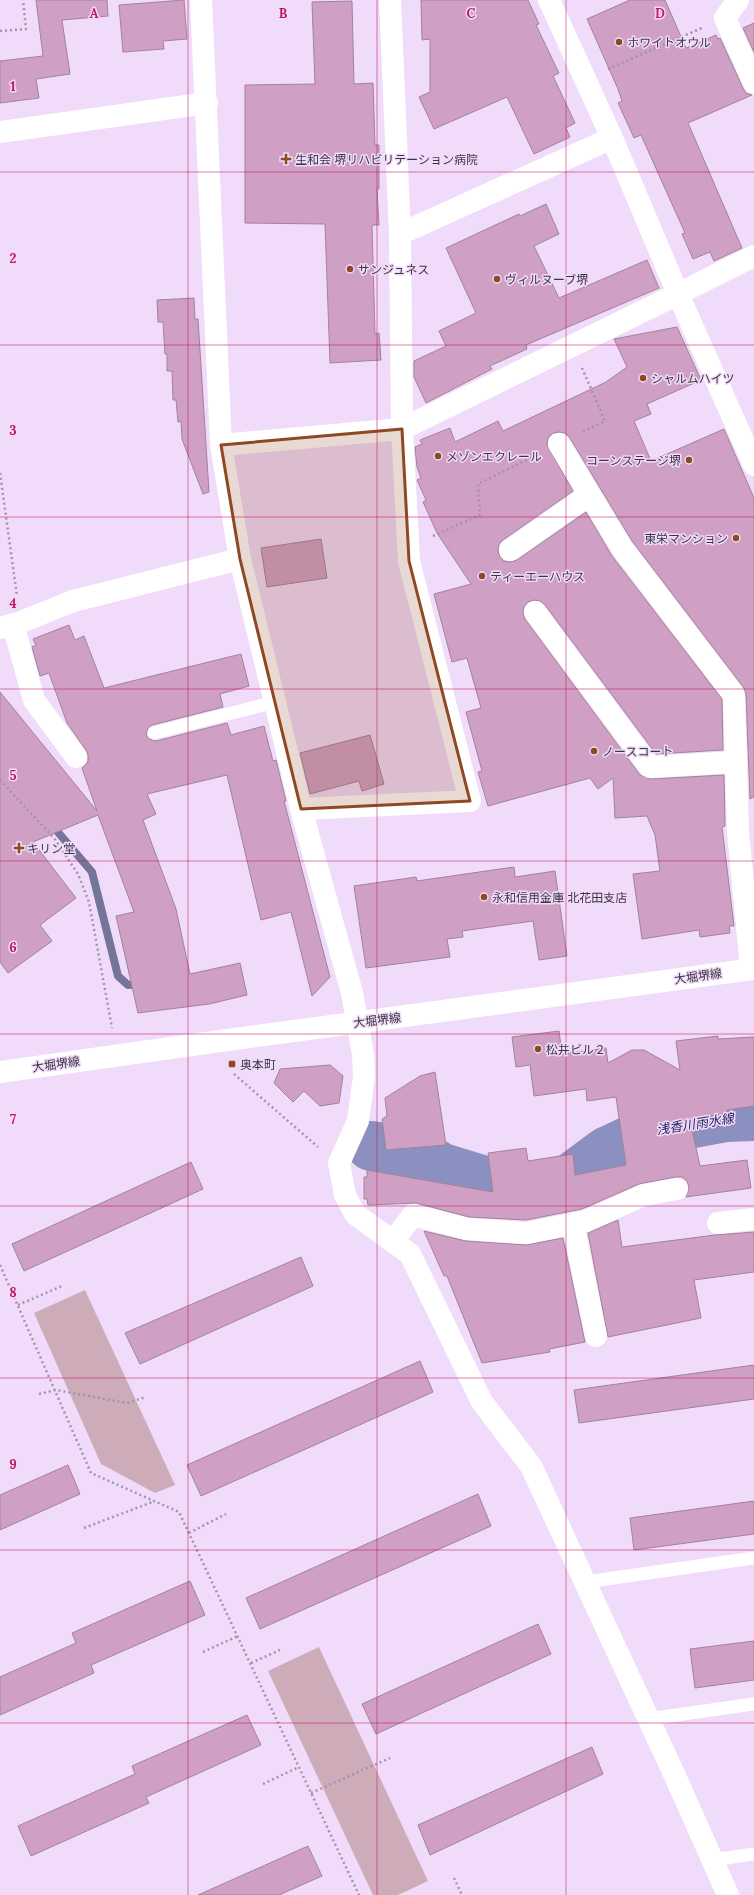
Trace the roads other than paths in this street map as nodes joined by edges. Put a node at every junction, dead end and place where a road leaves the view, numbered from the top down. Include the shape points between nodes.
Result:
1 (201, 0) edge
2 (390, 0) edge
3 (549, 0) edge
4 (738, 0) edge
5 (754, 83) edge
6 (207, 103) junction
7 (0, 132) edge
8 (612, 138) junction
9 (400, 234) junction
10 (754, 256) edge
11 (678, 294) junction
12 (402, 429) junction
13 (559, 444) road end
14 (221, 445) junction
15 (753, 461) edge
16 (589, 495) junction
17 (510, 550) dead end
18 (240, 559) junction
19 (535, 612) dead end
20 (11, 625) edge
21 (275, 702) junction
22 (154, 733) dead end
23 (76, 757) dead end
24 (736, 762) junction
25 (301, 809) junction
26 (753, 969) edge
27 (358, 1022) junction
28 (0, 1072) edge
29 (677, 1189) dead end
30 (754, 1219) edge
31 (573, 1224) junction
32 (718, 1224) dead end
33 (393, 1241) junction
34 (596, 1336) dead end
35 (754, 1558) edge
36 (585, 1582) junction
37 (754, 1704) edge
38 (648, 1719) junction
39 (754, 1854) edge
40 (712, 1860) junction
41 (728, 1895) edge

1 - 6 street
2 - 9 street
3 - 8 street
4 - 5 street via 725,18
6 - 7 street
6 - 14 street
8 - 9 street
8 - 11 street
9 - 12 street
10 - 11 street
11 - 12 street
11 - 15 street
12 - 14 street
12 - 25 street via 409,561 470,801
13 - 16 street
14 - 18 street
16 - 17 street
16 - 24 street via 622,548 734,695
18 - 20 street via 73,601
18 - 21 street
19 - 24 street via 650,767
20 - 23 street via 34,700
21 - 22 lane
21 - 25 street
24 - 26 street via 738,832
25 - 27 street
26 - 27 street, 大堀堺線
27 - 28 street, 大堀堺線
27 - 33 street via 364,1076 358,1120 339,1163 345,1195 355,1214
29 - 31 street via 644,1195 586,1221
30 - 32 street
31 - 33 street via 526,1233 467,1229 413,1216
31 - 34 street
33 - 36 street via 410,1254 482,1402 531,1466
35 - 36 lane
36 - 38 street
37 - 38 lane
38 - 40 street
39 - 40 lane
40 - 41 street

